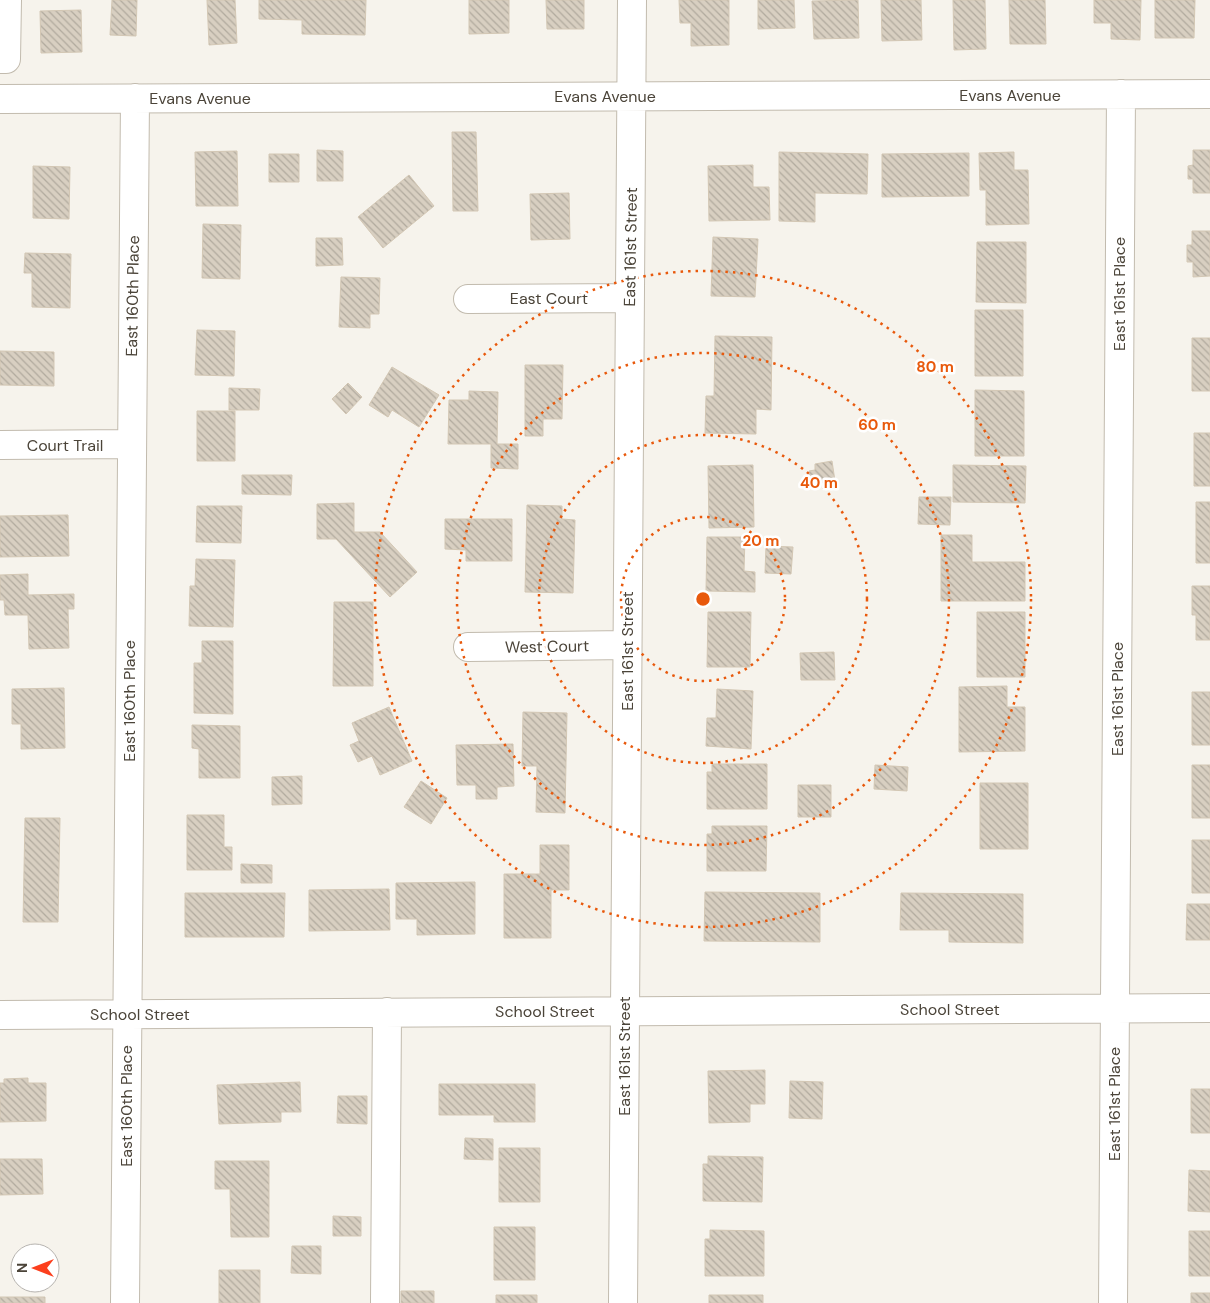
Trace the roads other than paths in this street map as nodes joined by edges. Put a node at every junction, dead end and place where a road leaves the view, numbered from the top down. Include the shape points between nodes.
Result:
1 (7, 0) edge
2 (632, 0) edge
3 (0, 59) edge
4 (1120, 94) junction
5 (1210, 94) edge
6 (631, 96) junction
7 (135, 98) junction
8 (0, 99) edge
9 (629, 298) junction
10 (468, 299) dead end
11 (130, 444) junction
12 (0, 445) edge
13 (627, 645) junction
14 (468, 646) dead end
15 (1115, 1008) junction
16 (1210, 1008) edge
17 (624, 1010) junction
18 (387, 1012) junction
19 (127, 1014) junction
20 (0, 1015) edge
21 (125, 1303) edge
22 (385, 1303) edge
23 (623, 1303) edge
24 (1113, 1303) edge

1 - 3 street via 6,59
2 - 6 street, East 161st Street
4 - 5 street, Evans Avenue
4 - 6 street, Evans Avenue
4 - 15 street, East 161st Place
6 - 7 street, Evans Avenue
6 - 9 street, East 161st Street
7 - 8 street, Evans Avenue
7 - 11 street, East 160th Place
9 - 10 street, East Court
9 - 13 street, East 161st Street
11 - 12 street, Court Trail
11 - 19 street, East 160th Place
13 - 14 street, West Court
13 - 17 street, East 161st Street
15 - 16 street, School Street
15 - 17 street, School Street
15 - 24 street, East 161st Place
17 - 18 street, School Street
17 - 23 street, East 161st Street
18 - 19 street, School Street
18 - 22 street
19 - 20 street, School Street
19 - 21 street, East 160th Place

